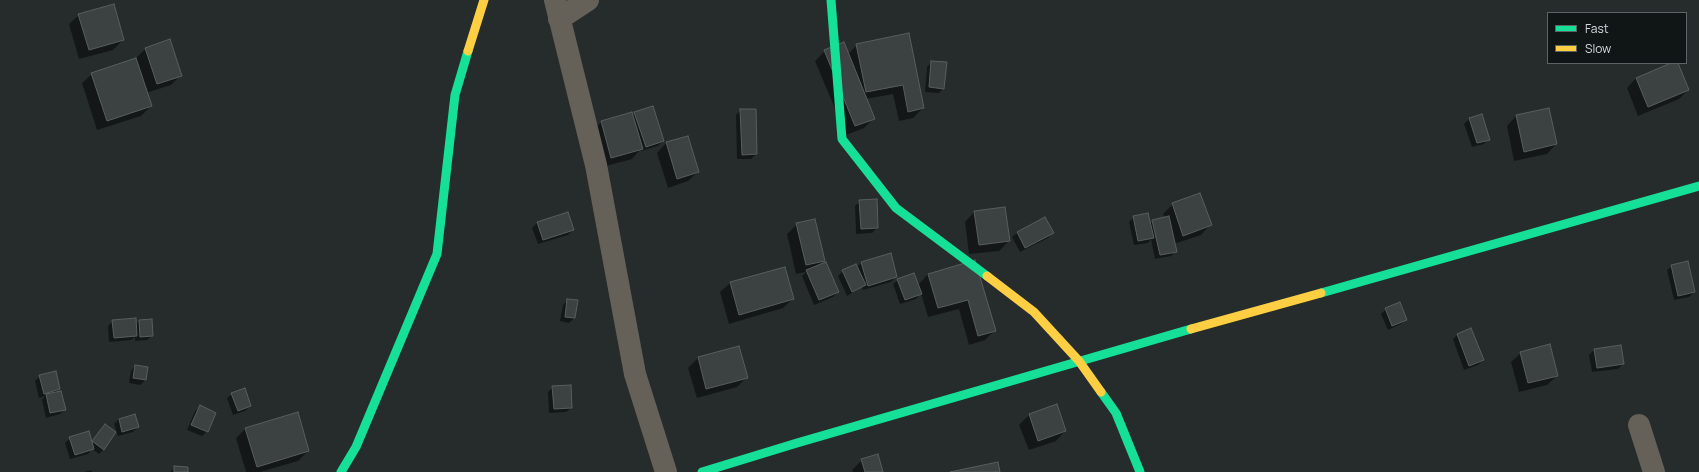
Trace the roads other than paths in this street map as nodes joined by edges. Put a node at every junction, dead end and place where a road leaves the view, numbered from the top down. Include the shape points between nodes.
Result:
1 (484, 0) edge
2 (588, 0) edge
3 (831, 0) edge
4 (557, 10) edge
5 (1699, 186) edge
6 (1079, 361) junction
7 (1639, 425) dead end
8 (341, 472) edge
9 (666, 472) edge
10 (702, 472) edge
11 (1140, 472) edge
12 (1654, 472) edge

1 - 8 street via 455,95 437,254 356,446
2 - 4 street
3 - 6 street via 842,139 896,208 1034,312
4 - 9 street via 596,165 635,374
5 - 6 street
6 - 10 street
6 - 11 street via 1116,413
7 - 12 street

